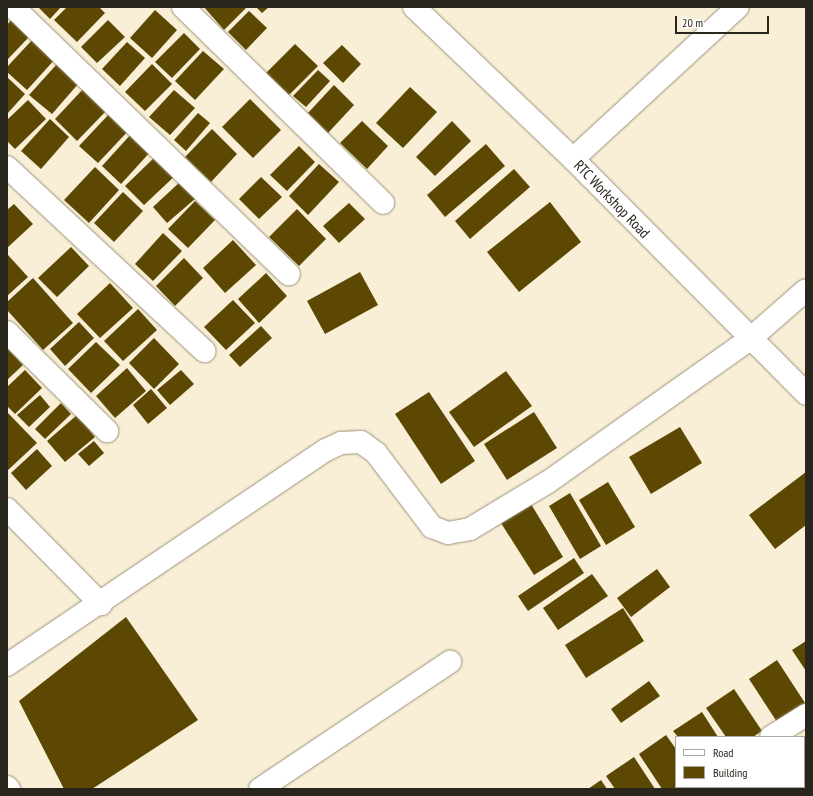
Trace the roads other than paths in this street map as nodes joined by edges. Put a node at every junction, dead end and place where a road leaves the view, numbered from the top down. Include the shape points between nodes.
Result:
1 (13, 7) edge
2 (183, 7) edge
3 (414, 7) edge
4 (738, 7) edge
5 (573, 159) junction
6 (7, 167) edge
7 (383, 203) dead end
8 (289, 274) dead end
9 (806, 290) edge
10 (7, 332) edge
11 (750, 339) junction
12 (204, 351) dead end
13 (806, 394) edge
14 (107, 431) dead end
15 (7, 509) edge
16 (101, 604) junction
17 (450, 662) dead end
18 (7, 665) edge
19 (806, 715) edge
20 (773, 736) edge
21 (260, 789) edge

1 - 8 street
2 - 7 street
3 - 5 street, RTC Workshop Road
4 - 5 street
5 - 11 street, RTC Workshop Road
6 - 12 street
9 - 11 street
10 - 14 street
11 - 13 street, RTC Workshop Road
11 - 16 street via 548,482 470,529 448,533 432,527 376,453 361,442 341,443 326,450
15 - 16 street
16 - 18 street
17 - 21 street
19 - 20 street

